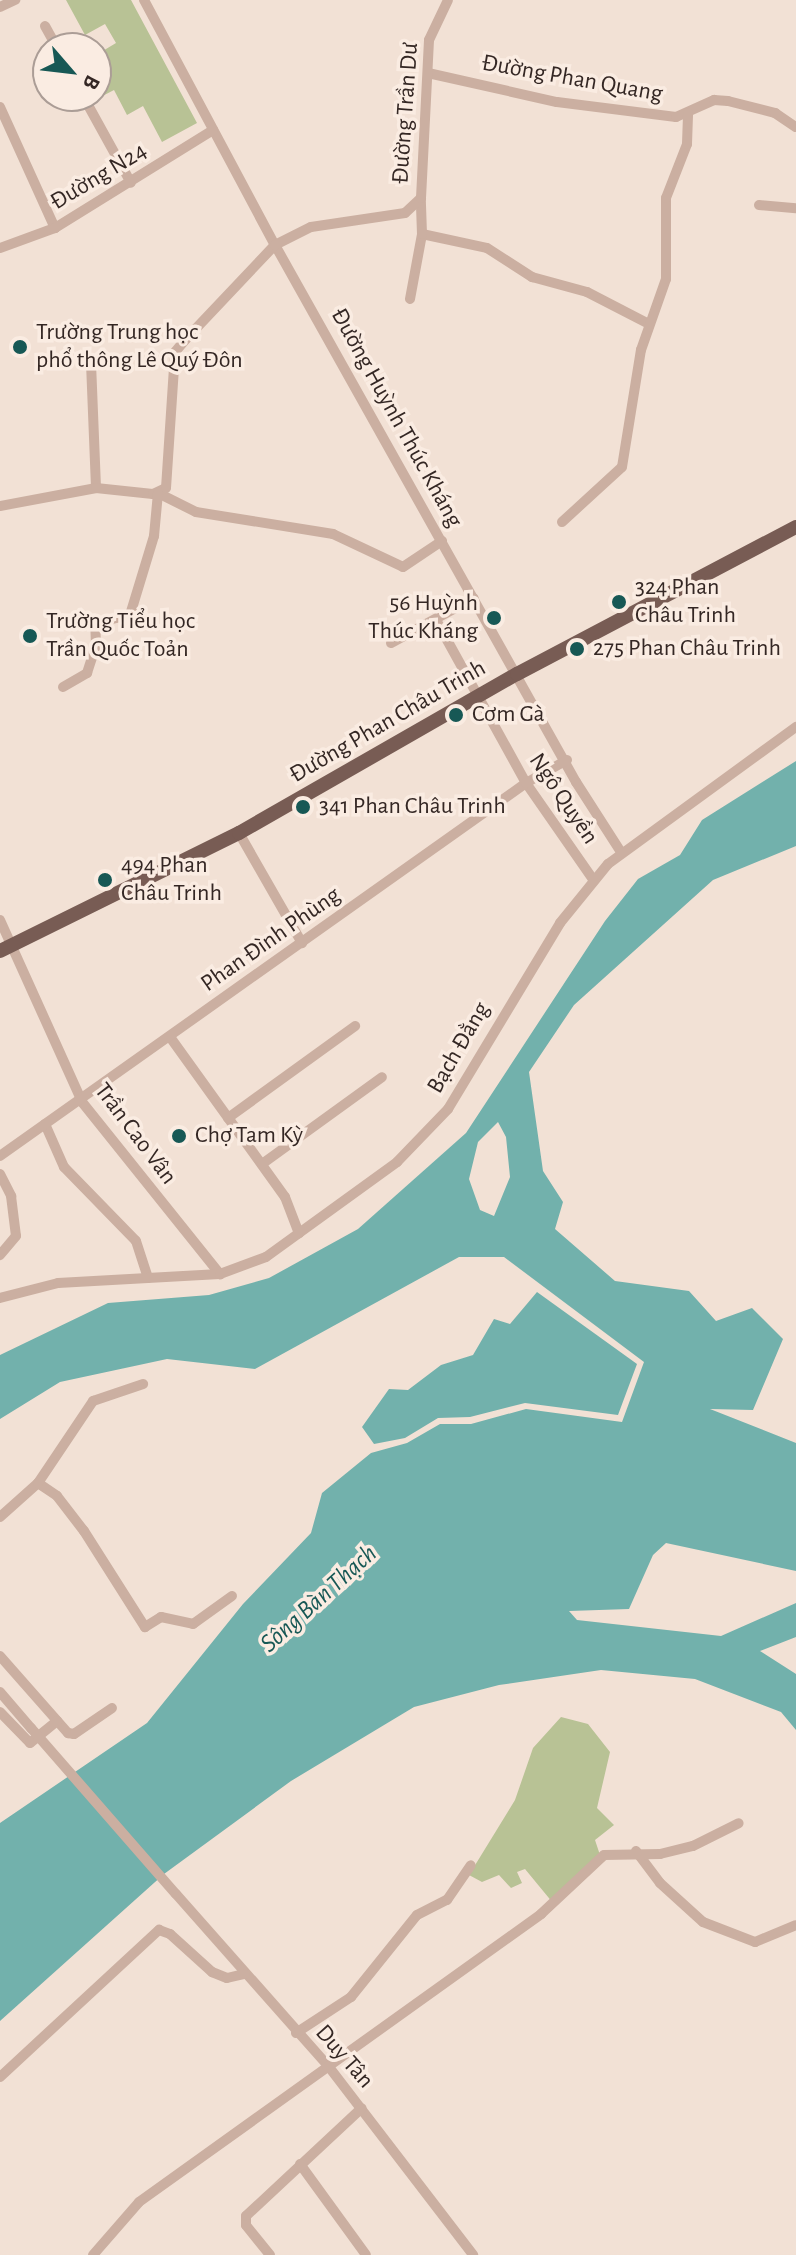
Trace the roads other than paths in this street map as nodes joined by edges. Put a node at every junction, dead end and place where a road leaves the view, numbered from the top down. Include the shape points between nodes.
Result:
1 (15, 0) edge
2 (144, 0) edge
3 (448, 0) edge
4 (0, 7) edge
5 (45, 26) dead end
6 (48, 32) edge
7 (428, 73) junction
8 (0, 107) edge
9 (92, 112) edge
10 (688, 113) junction
11 (796, 127) edge
12 (213, 130) junction
13 (131, 183) junction
14 (421, 198) junction
15 (759, 205) dead end
16 (796, 208) edge
17 (55, 228) junction
18 (422, 234) junction
19 (275, 245) junction
20 (0, 248) edge
21 (410, 299) dead end
22 (649, 324) junction
23 (91, 363) dead end
24 (96, 488) junction
25 (158, 493) junction
26 (0, 506) edge
27 (562, 522) dead end
28 (796, 527) edge
29 (442, 541) junction
30 (474, 598) junction
31 (436, 620) junction
32 (391, 643) dead end
33 (517, 674) junction
34 (63, 687) dead end
35 (477, 697) junction
36 (796, 727) edge
37 (567, 760) junction
38 (526, 783) junction
39 (239, 833) junction
40 (621, 852) junction
41 (594, 881) junction
42 (0, 920) edge
43 (302, 943) junction
44 (4, 948) edge
45 (355, 1026) dead end
46 (170, 1037) junction
47 (382, 1077) dead end
48 (82, 1102) junction
49 (228, 1118) junction
50 (45, 1124) junction
51 (0, 1156) edge
52 (262, 1164) junction
53 (0, 1174) edge
54 (299, 1233) junction
55 (0, 1255) edge
56 (220, 1274) junction
57 (148, 1278) junction
58 (0, 1298) edge
59 (143, 1384) dead end
60 (38, 1483) junction
61 (0, 1517) edge
62 (232, 1596) dead end
63 (0, 1656) edge
64 (0, 1692) edge
65 (112, 1708) dead end
66 (0, 1712) edge
67 (57, 1721) junction
68 (739, 1823) dead end
69 (636, 1851) junction
70 (471, 1865) dead end
71 (796, 1925) edge
72 (245, 1974) junction
73 (296, 2033) junction
74 (329, 2067) junction
75 (0, 2077) edge
76 (362, 2108) junction
77 (300, 2164) junction
78 (93, 2255) edge
79 (270, 2255) edge
80 (366, 2255) edge
81 (473, 2255) edge

1 - 4 street
2 - 12 street, Đường Huỳnh Thúc Kháng
3 - 7 street, Đường Trần Dư via 429,40
5 - 6 street
7 - 10 street, Đường Phan Quang via 557,102 676,117
7 - 14 street, Đường Trần Dư
8 - 17 street
9 - 13 street
10 - 11 street, Đường Phan Quang via 714,100 728,101 775,113
10 - 22 street via 687,144 666,198 666,279
12 - 13 street, Đường N24
12 - 19 street, Đường Huỳnh Thúc Kháng
13 - 17 street, Đường N24
14 - 18 street
14 - 19 street, Đường Trần Dư via 405,213 311,227
15 - 16 street
17 - 20 street, Đường N24
18 - 21 street
18 - 22 street via 487,248 532,277 587,292
19 - 25 street, Đường Trần Dư via 175,352 169,478
19 - 29 street, Đường Huỳnh Thúc Kháng
22 - 27 street via 622,467
23 - 24 street
24 - 25 street
24 - 26 street
25 - 29 street via 196,512 333,534 403,567
25 - 34 street, Đường Trần Dư via 154,536 130,615 95,623 96,646 87,673
28 - 33 main road, Đường Phan Châu Trinh
29 - 30 street, Đường Huỳnh Thúc Kháng
30 - 31 street
30 - 33 street, Đường Huỳnh Thúc Kháng
31 - 32 street
31 - 35 street, Ngô Quyền
33 - 35 main road, Đường Phan Châu Trinh
33 - 37 street, Đường Huỳnh Thúc Kháng
35 - 38 street, Ngô Quyền
35 - 39 main road, Đường Phan Châu Trinh
36 - 40 street, Bạch Đằng
37 - 38 street, Phan Đình Phùng
37 - 40 street, Đường Huỳnh Thúc Kháng
38 - 41 street, Ngô Quyền
38 - 43 street, Phan Đình Phùng
39 - 43 street
39 - 44 main road, Đường Phan Châu Trinh
40 - 41 street, Bạch Đằng
41 - 54 street, Bạch Đằng via 498,1020 448,1109 397,1162
42 - 44 street, Trần Cao Vân
43 - 46 street, Phan Đình Phùng
44 - 48 street, Trần Cao Vân
45 - 49 street
46 - 48 street, Phan Đình Phùng
46 - 49 street
47 - 52 street
48 - 50 street, Phan Đình Phùng
48 - 56 street, Trần Cao Vân
49 - 52 street
50 - 51 street, Phan Đình Phùng
50 - 57 street via 64,1167 136,1241
52 - 54 street via 285,1197
53 - 55 street via 11,1196 16,1236
54 - 56 street, Bạch Đằng via 266,1257
56 - 57 street, Bạch Đằng
57 - 58 street, Bạch Đằng via 58,1283
59 - 60 street via 93,1401
60 - 61 street
60 - 62 street via 57,1496 84,1531 145,1627 161,1617 193,1624
63 - 67 street
64 - 72 street, Duy Tân, bridge
65 - 67 street via 74,1734
66 - 67 street via 30,1743
68 - 69 street via 693,1846 660,1854
69 - 71 street via 660,1883 703,1922 755,1942
69 - 74 street via 604,1855 541,1914
70 - 73 street via 447,1900 417,1915 351,1997
72 - 73 street, Duy Tân
72 - 75 street via 227,1978 212,1972 159,1930
73 - 74 street, Duy Tân
74 - 76 street, Duy Tân
74 - 78 street via 139,2202
76 - 77 street
76 - 81 street, Duy Tân
77 - 79 street via 246,2216 246,2225
77 - 80 street

